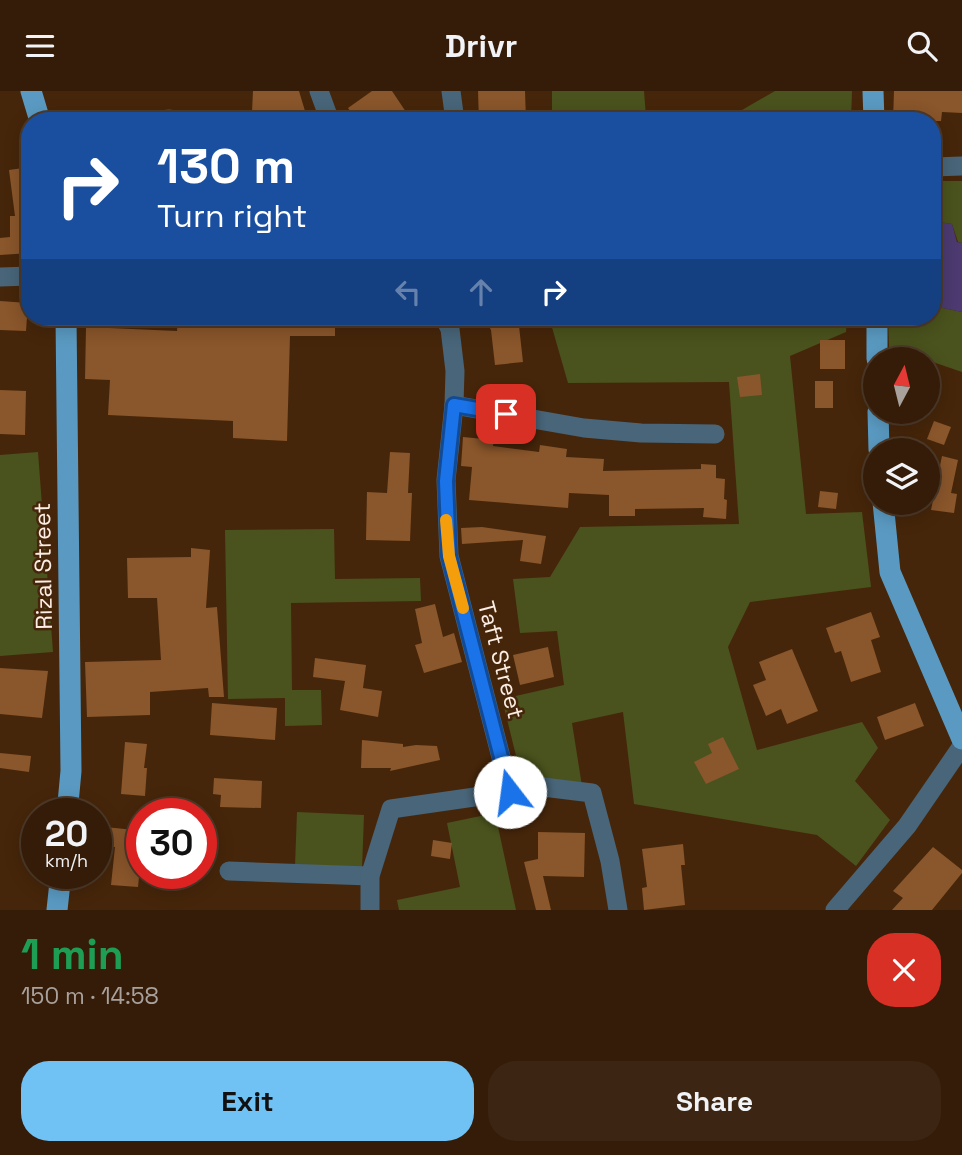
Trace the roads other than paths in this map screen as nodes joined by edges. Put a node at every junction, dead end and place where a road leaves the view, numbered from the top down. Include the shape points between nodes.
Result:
1 (31, 91) edge
2 (319, 91) edge
3 (452, 91) edge
4 (873, 91) edge
5 (37, 112) edge
6 (327, 112) edge
7 (454, 112) edge
8 (874, 112) edge
9 (962, 166) edge
10 (941, 167) edge
11 (21, 276) edge
12 (0, 277) edge
13 (66, 326) edge
14 (448, 326) edge
15 (877, 326) edge
16 (877, 347) edge
17 (454, 405) junction
18 (715, 434) dead end
19 (884, 515) edge
20 (962, 739) edge
21 (962, 746) edge
22 (510, 792) junction
23 (68, 798) edge
24 (229, 871) dead end
25 (370, 876) junction
26 (59, 889) edge
27 (57, 910) edge
28 (370, 910) edge
29 (618, 910) edge
30 (835, 910) edge

1 - 5 main road
2 - 6 street
3 - 7 street
4 - 8 main road
9 - 10 street
11 - 12 street
13 - 23 main road, Rizal Street
14 - 17 street, Taft Street
15 - 16 main road
17 - 18 street via 584,428
17 - 22 street, Taft Street via 446,481 449,556
19 - 20 main road via 890,572
21 - 30 street via 907,825
22 - 25 street via 391,809
22 - 29 street via 543,787 592,793
24 - 25 street
25 - 28 street
26 - 27 main road

